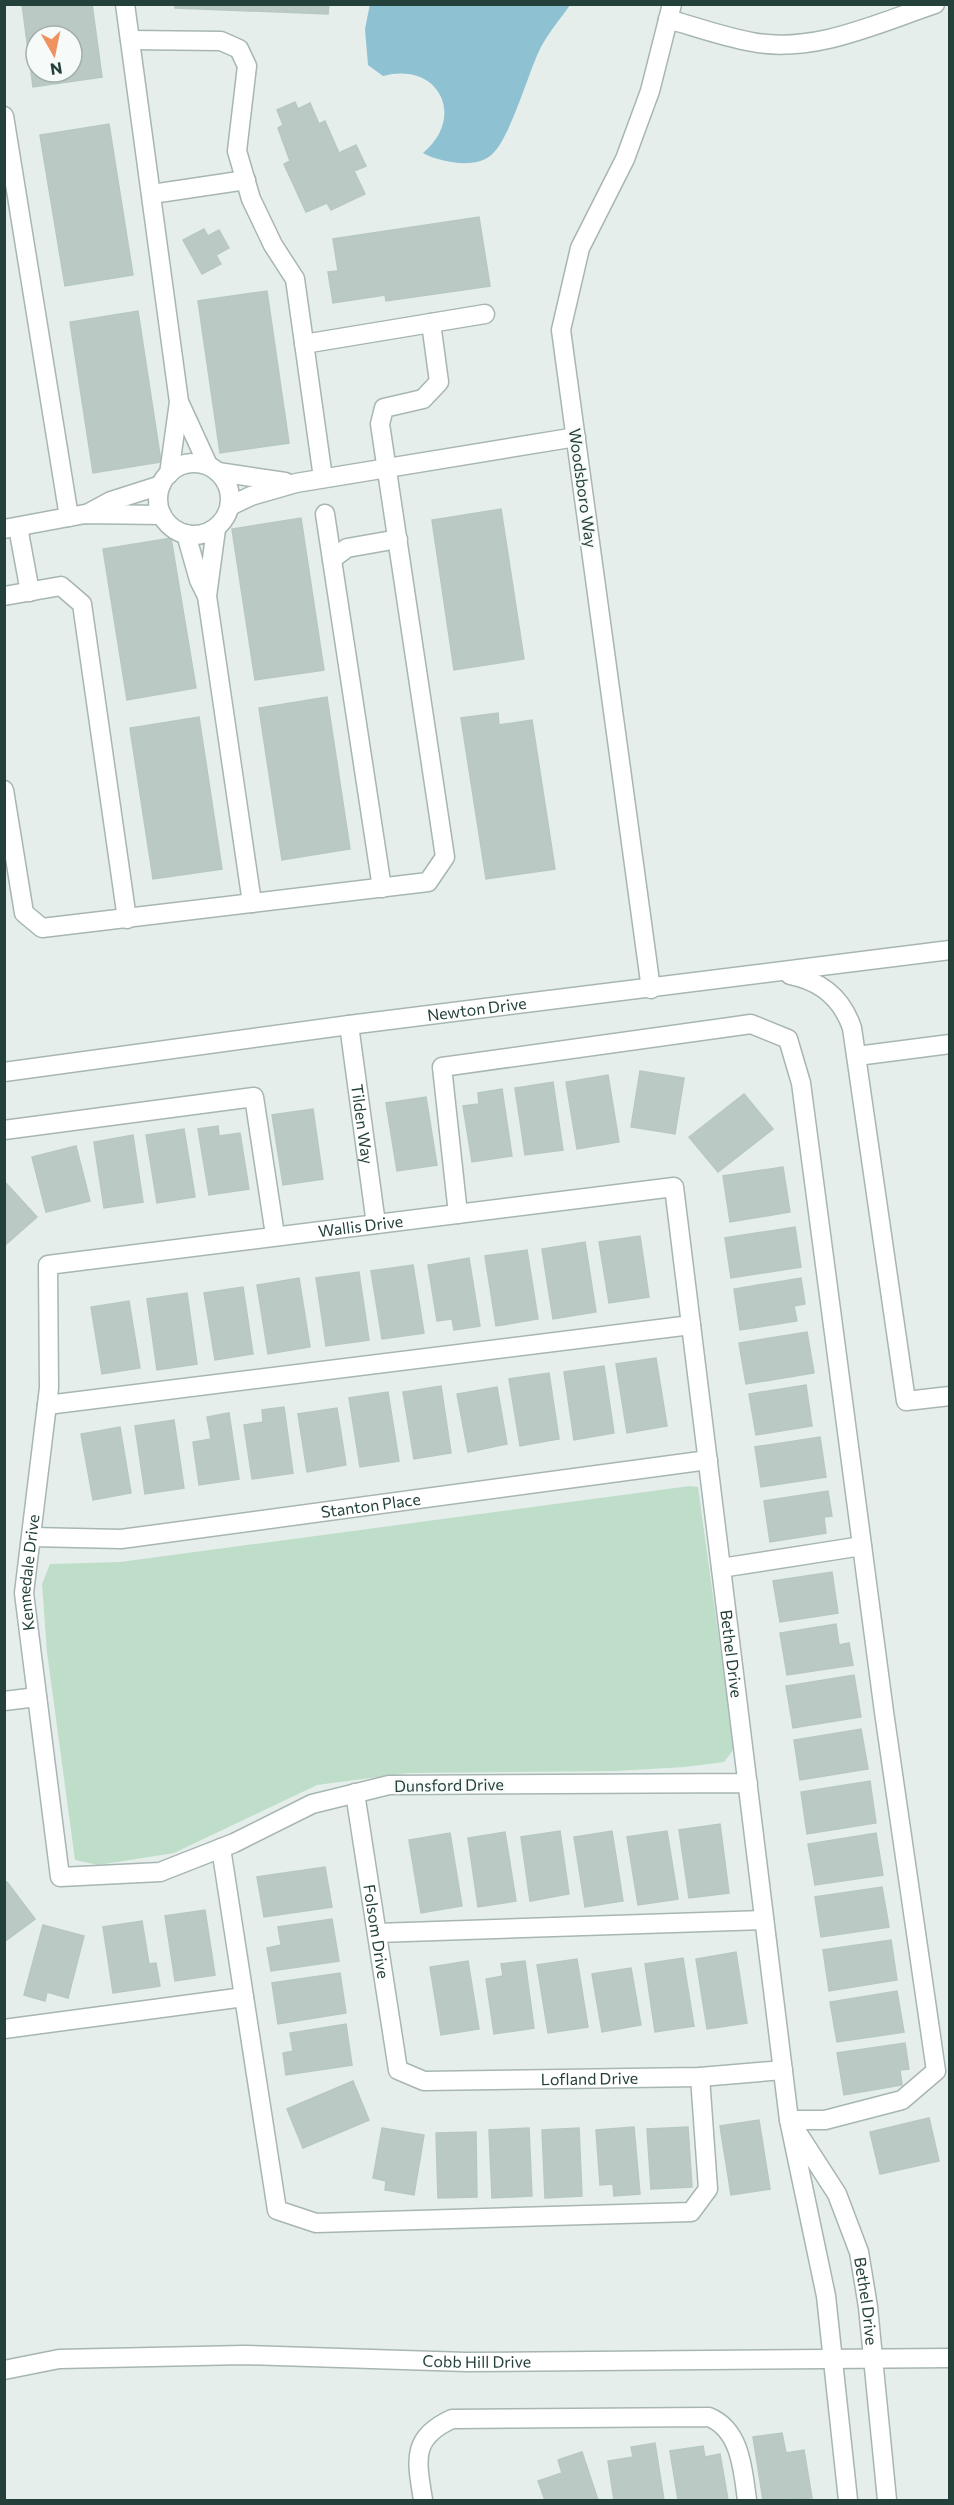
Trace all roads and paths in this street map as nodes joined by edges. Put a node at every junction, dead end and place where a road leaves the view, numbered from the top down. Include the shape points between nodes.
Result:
1 (125, 4) edge
2 (935, 4) edge
3 (670, 12) edge
4 (130, 40) junction
5 (4, 116) edge
6 (246, 180) junction
7 (152, 194) junction
8 (485, 314) dead end
9 (431, 323) junction
10 (304, 344) junction
11 (179, 402) junction
12 (576, 437) junction
13 (386, 468) junction
14 (213, 469) junction
15 (323, 478) junction
16 (165, 480) junction
17 (296, 483) junction
18 (230, 506) junction
19 (325, 514) dead end
20 (162, 515) junction
21 (77, 516) junction
22 (11, 528) edge
23 (216, 529) junction
24 (186, 534) junction
25 (398, 539) junction
26 (332, 559) junction
27 (30, 592) junction
28 (4, 596) edge
29 (207, 596) junction
30 (4, 790) edge
31 (382, 888) junction
32 (252, 903) junction
33 (127, 919) junction
34 (950, 950) edge
35 (777, 972) junction
36 (651, 989) junction
37 (349, 1025) junction
38 (950, 1044) edge
39 (857, 1056) junction
40 (4, 1072) edge
41 (4, 1130) edge
42 (674, 1187) joint
43 (458, 1214) junction
44 (376, 1224) junction
45 (275, 1235) junction
46 (48, 1265) joint
47 (692, 1325) junction
48 (950, 1396) edge
49 (47, 1405) junction
50 (708, 1460) junction
51 (31, 1537) junction
52 (862, 1546) junction
53 (721, 1568) junction
54 (37, 1697) junction
55 (4, 1701) edge
56 (748, 1783) junction
57 (355, 1793) junction
58 (221, 1848) junction
59 (60, 1877) joint
60 (765, 1920) junction
61 (377, 1933) junction
62 (244, 1997) junction
63 (4, 2028) edge
64 (398, 2070) joint
65 (783, 2070) junction
66 (700, 2078) junction
67 (789, 2120) junction
68 (950, 2358) edge
69 (873, 2359) junction
70 (831, 2360) junction
71 (4, 2370) edge
72 (423, 2500) edge
73 (747, 2500) edge
74 (848, 2500) edge
75 (887, 2500) edge

1 - 4 street
2 - 3 street via 835,37 795,44 753,42
3 - 12 street, Woodsboro Way via 650,92 626,159 580,248 561,330
4 - 6 street via 221,41 239,49 247,66 237,151
4 - 7 street
5 - 21 street
6 - 7 street
6 - 10 street via 273,245 295,279
7 - 11 street
8 - 9 street
9 - 10 street
9 - 13 street via 439,382 423,399 384,408 380,424
10 - 15 street
11 - 14 street
11 - 16 street
12 - 13 street
12 - 36 street, Woodsboro Way
13 - 15 street
13 - 25 street
14 - 16 street via 192,463 180,466
14 - 17 street
14 - 18 street via 226,482
15 - 17 street
16 - 20 street via 158,503
16 - 21 street
17 - 18 street
18 - 23 street
19 - 26 street
20 - 21 street
20 - 24 street via 167,523
21 - 22 street
22 - 27 street
23 - 24 street
23 - 29 street
24 - 29 street
25 - 26 street via 347,548
25 - 31 street via 445,857 428,882
26 - 31 street
27 - 28 street
27 - 33 street via 61,586 82,604
29 - 32 street
30 - 33 street via 24,913 42,928
31 - 32 street
32 - 33 street
34 - 35 street, Newton Drive
35 - 36 street, Newton Drive
35 - 39 street via 814,981 828,991 847,1014
36 - 37 street, Newton Drive
37 - 40 street, Newton Drive
37 - 44 street, Tilden Way
38 - 39 street
39 - 48 street via 906,1401
41 - 45 street via 254,1097
42 - 43 street, Wallis Drive
42 - 47 street, Bethel Drive
43 - 44 street, Wallis Drive
43 - 52 street via 442,1067 751,1024 788,1039 801,1083
44 - 45 street, Wallis Drive
45 - 46 street, Wallis Drive
46 - 49 street, Kennedale Drive
47 - 49 street
47 - 50 street, Bethel Drive
49 - 51 street, Kennedale Drive
50 - 51 street, Stanton Place via 121,1539
50 - 53 street, Bethel Drive
51 - 54 street, Kennedale Drive via 24,1593
52 - 53 street
52 - 67 street via 936,2071 902,2100 825,2120
53 - 56 street, Bethel Drive
54 - 55 street
54 - 59 street, Kennedale Drive
56 - 57 street, Dunsford Drive via 389,1785
56 - 60 street, Bethel Drive
57 - 58 street, Dunsford Drive via 312,1804
57 - 61 street, Folsom Drive
58 - 59 street, Dunsford Drive via 160,1872
58 - 62 street
60 - 61 street
60 - 65 street, Bethel Drive
61 - 64 street, Folsom Drive
62 - 63 street
62 - 66 street via 277,2210 316,2223 691,2212 708,2188
64 - 66 street, Lofland Drive via 424,2081
65 - 66 street, Lofland Drive
65 - 67 street, Bethel Drive
67 - 69 street, Bethel Drive via 837,2194 859,2252
67 - 70 street, Bethel Drive via 826,2296
68 - 69 street, Cobb Hill Drive
69 - 70 street, Cobb Hill Drive
69 - 75 street, Bethel Drive
70 - 71 street, Cobb Hill Drive via 466,2362 244,2355 59,2359
70 - 74 street, Bethel Drive
72 - 73 street via 417,2461 420,2446 432,2428 452,2419 498,2417 709,2417 728,2431 734,2442

